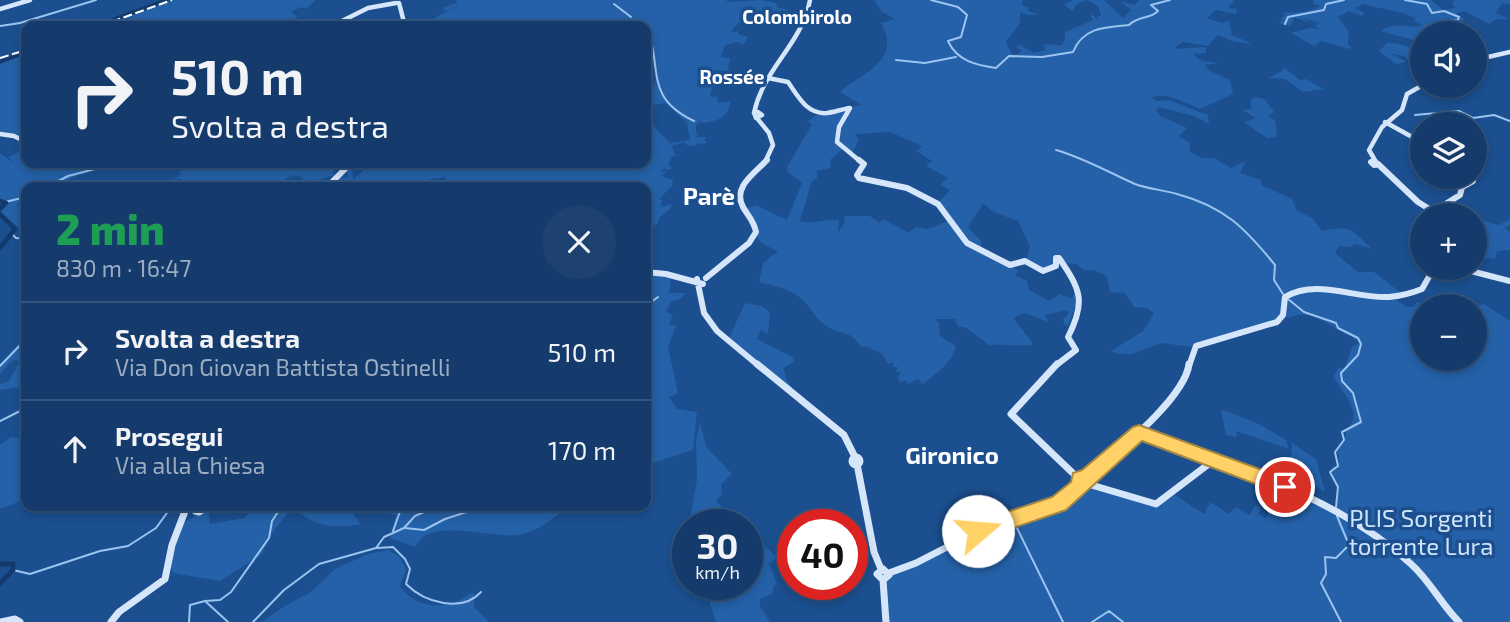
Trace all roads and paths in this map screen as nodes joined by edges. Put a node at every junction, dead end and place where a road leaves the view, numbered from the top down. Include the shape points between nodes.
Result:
1 (30, 0) edge
2 (810, 0) edge
3 (399, 2) edge
4 (0, 9) edge
5 (342, 21) edge
6 (404, 21) edge
7 (1510, 52) edge
8 (1487, 57) edge
9 (768, 78) junction
10 (1410, 92) edge
11 (1385, 122) junction
12 (0, 134) edge
13 (1410, 136) edge
14 (21, 140) edge
15 (346, 168) edge
16 (332, 182) edge
17 (1462, 189) edge
18 (1420, 203) edge
19 (1447, 203) edge
20 (651, 272) edge
21 (1487, 276) edge
22 (701, 280) junction
23 (1427, 280) edge
24 (1510, 281) edge
25 (1139, 432) junction
26 (1214, 460) junction
27 (1083, 482) junction
28 (186, 511) edge
29 (884, 574) junction
30 (1, 622) edge
31 (20, 622) edge
32 (111, 622) edge
33 (886, 622) edge
34 (1459, 622) edge

1 - 4 street
2 - 9 street via 808,21
3 - 5 street via 368,8
3 - 6 street
7 - 8 street
9 - 22 street via 758,115 773,151 741,189 741,202 756,232 749,243
9 - 27 street via 788,82 801,103 813,110 826,113 850,108 837,142 864,164 859,178 907,188 938,204 967,243 1010,265 1025,261 1043,271 1056,266 1059,258 1082,296 1082,308 1068,337 1076,350 1060,360 1011,414
10 - 11 street via 1402,110
11 - 13 street
11 - 18 street via 1369,148 1376,163
12 - 14 street
15 - 16 street
17 - 19 street
20 - 22 street
21 - 24 street
22 - 29 street via 701,314 725,340 844,435 856,461 874,552
23 - 25 street via 1422,289 1395,296 1288,293 1277,322 1194,347 1188,379
25 - 26 street
25 - 27 street
26 - 27 street via 1156,504
26 - 34 street via 1303,494 1334,511 1413,566
27 - 29 street via 1051,508 988,526
28 - 32 street via 165,579
29 - 33 street
30 - 31 street

